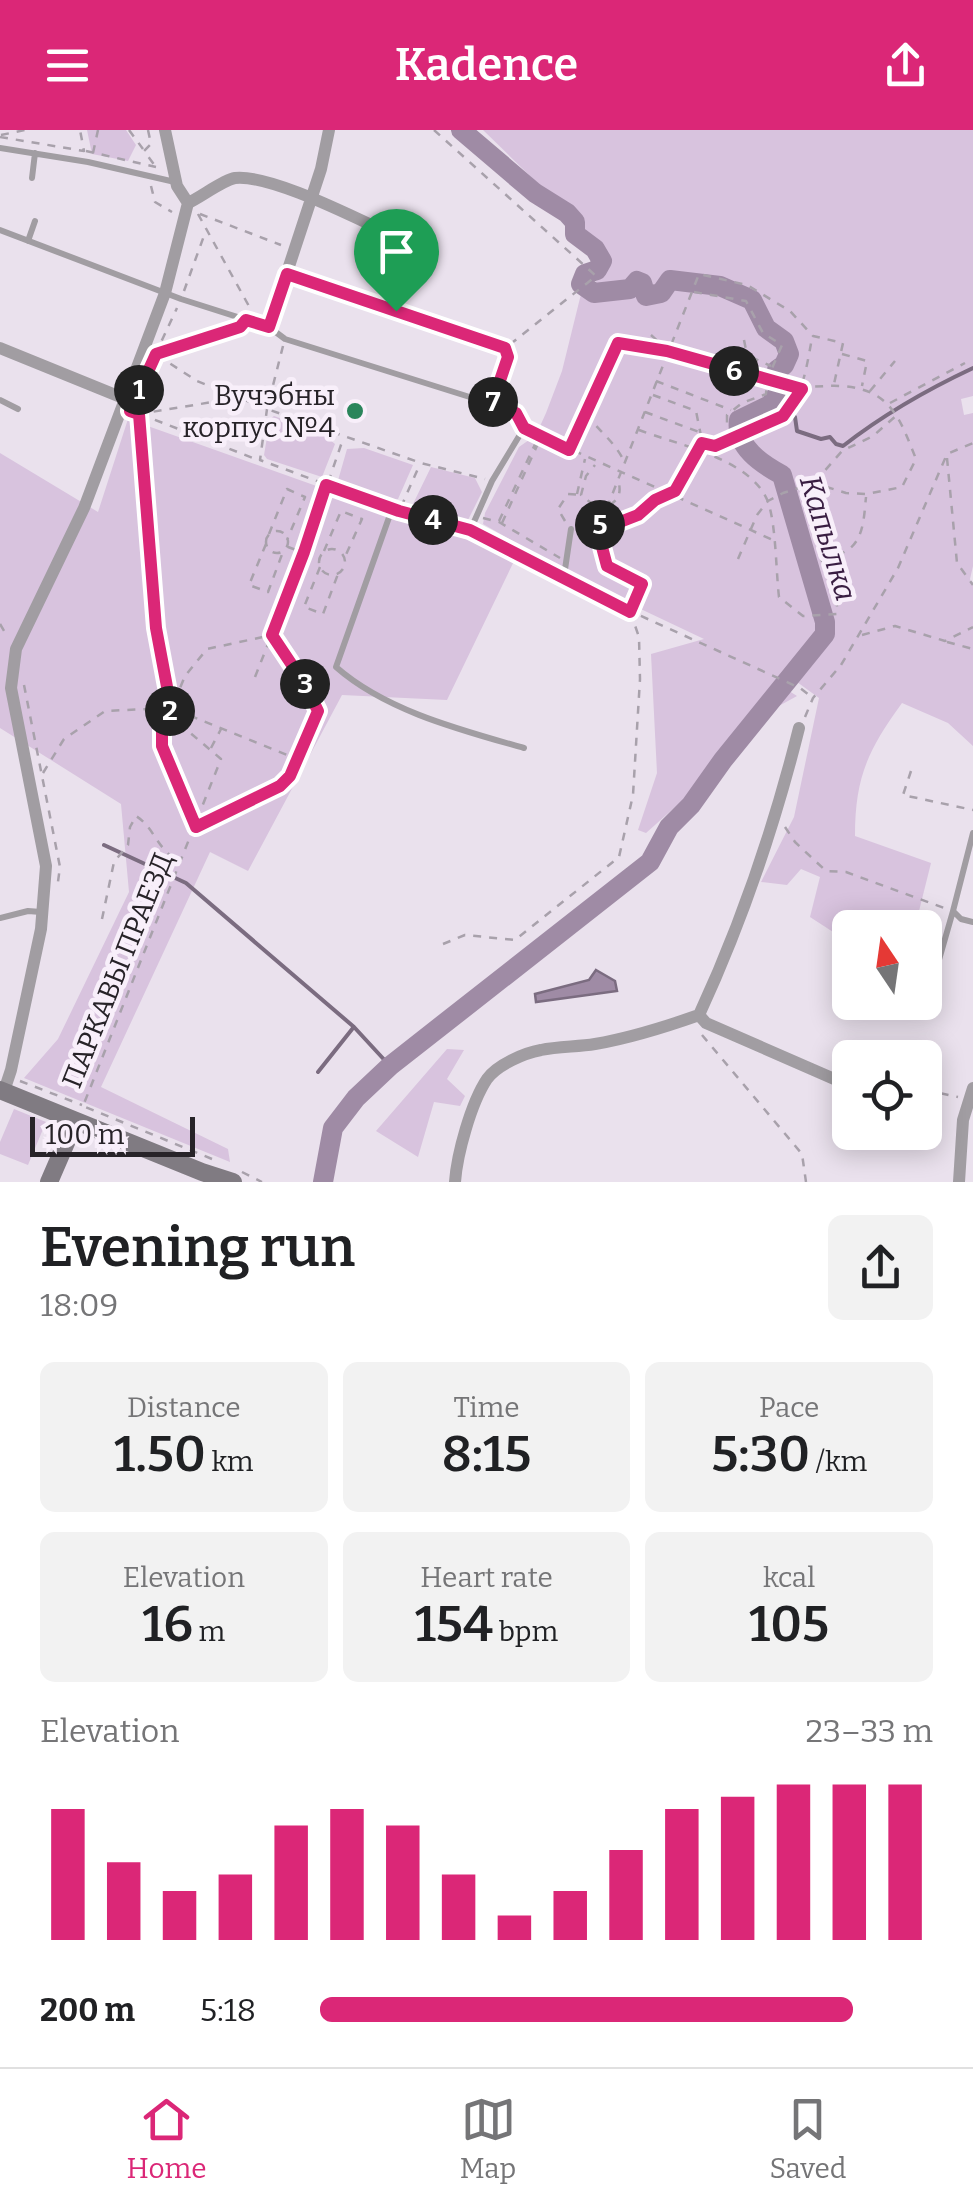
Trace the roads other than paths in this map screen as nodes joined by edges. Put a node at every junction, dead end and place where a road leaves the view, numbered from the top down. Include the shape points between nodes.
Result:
1 (166, 130) edge
2 (330, 130) edge
3 (0, 148) edge
4 (36, 153) junction
5 (32, 178) dead end
6 (176, 182) junction
7 (312, 199) junction
8 (190, 210) junction
9 (35, 221) dead end
10 (0, 230) edge
11 (395, 236) dead end
12 (28, 241) junction
13 (287, 274) junction
14 (165, 293) junction
15 (269, 327) junction
16 (0, 348) edge
17 (0, 400) edge
18 (121, 402) junction
19 (492, 404) junction
20 (18, 409) dead end
21 (396, 510) road end
22 (570, 529) road end
23 (470, 530) road end
24 (564, 576) road end
25 (800, 728) road end
26 (524, 748) dead end
27 (973, 833) edge
28 (953, 911) junction
29 (42, 912) junction
30 (0, 918) edge
31 (973, 922) edge
32 (942, 949) edge
33 (694, 1017) junction
34 (832, 1078) edge
35 (4, 1086) edge
36 (971, 1094) edge
37 (79, 1114) junction
38 (203, 1171) edge
39 (230, 1174) edge
40 (49, 1182) edge
41 (455, 1182) edge
42 (959, 1182) edge

1 - 6 street
2 - 7 street
3 - 4 lane
4 - 5 lane
4 - 6 lane
6 - 8 street
7 - 8 street via 239,178
7 - 11 street
7 - 13 street
8 - 14 street
9 - 12 lane
10 - 12 lane
12 - 14 lane
13 - 15 street
13 - 19 lane via 505,348
14 - 15 lane
14 - 18 street
15 - 19 lane via 285,339
16 - 18 street
17 - 20 lane
18 - 29 street via 84,508 16,650 11,688 46,866
19 - 23 lane via 516,413 524,428
21 - 26 lane via 336,667 412,710
22 - 24 lane
25 - 33 street via 734,940
27 - 28 lane
28 - 31 lane
28 - 32 lane
29 - 30 lane
29 - 35 street
33 - 34 street
33 - 41 street via 510,1061 488,1078
35 - 37 main road
36 - 42 street
37 - 38 main road
37 - 40 main road
38 - 39 main road

